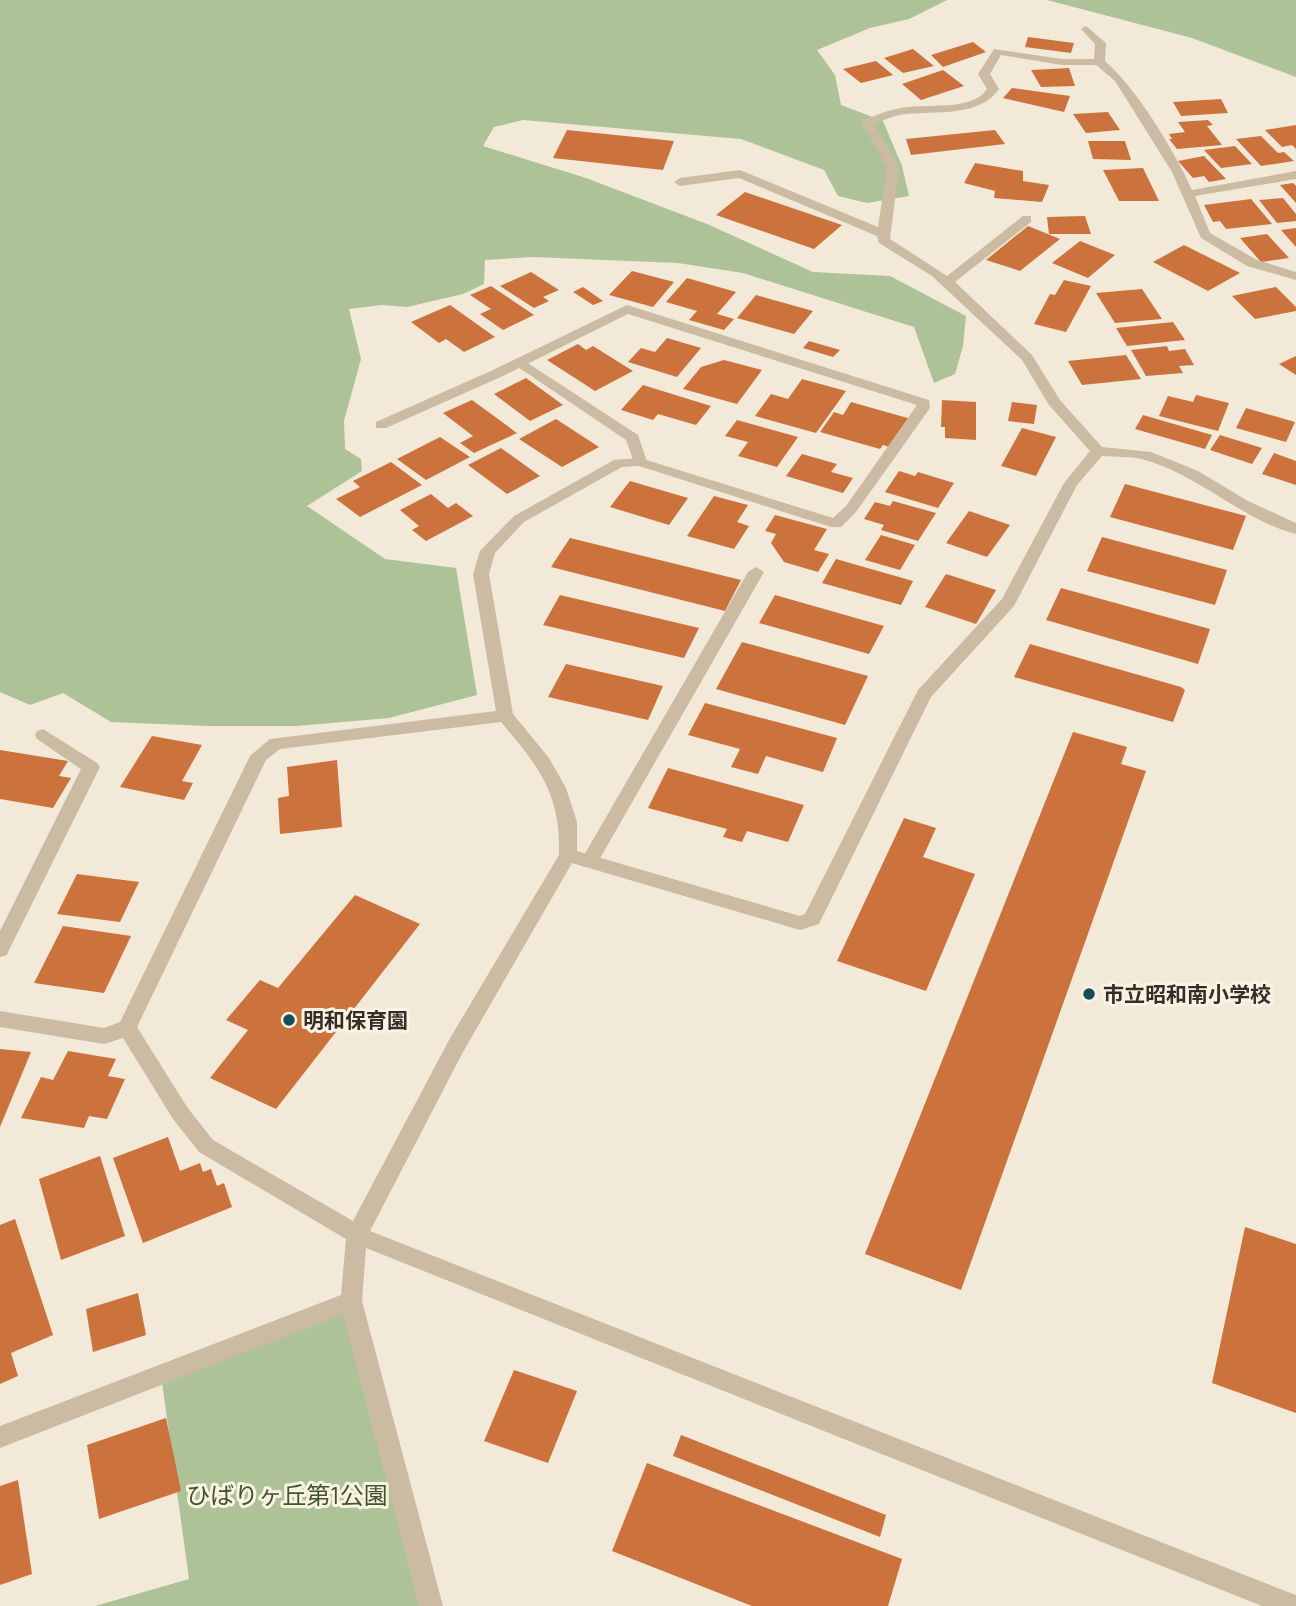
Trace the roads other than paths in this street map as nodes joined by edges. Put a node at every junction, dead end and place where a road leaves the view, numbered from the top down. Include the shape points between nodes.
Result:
1 (1086, 29) dead end
2 (1099, 62) junction
3 (1296, 175) edge
4 (680, 182) dead end
5 (1187, 194) junction
6 (1027, 219) dead end
7 (884, 234) junction
8 (1296, 276) edge
9 (947, 282) junction
10 (520, 362) junction
11 (382, 425) dead end
12 (1098, 451) junction
13 (640, 462) junction
14 (1296, 528) edge
15 (756, 572) dead end
16 (505, 716) junction
17 (43, 735) dead end
18 (568, 855) junction
19 (589, 862) junction
20 (0, 950) edge
21 (0, 1019) edge
22 (127, 1028) junction
23 (357, 1235) junction
24 (351, 1301) junction
25 (0, 1437) edge
26 (431, 1606) edge
27 (1293, 1606) edge

1 - 2 street via 1101,43
2 - 5 street via 1119,79
2 - 7 street via 1062,62 1007,47 998,51 985,74 993,89 987,98 960,107 901,111 867,122 893,167
3 - 5 street
4 - 7 street via 740,174
5 - 8 street via 1205,235 1252,263
6 - 9 street
7 - 9 street via 883,240
9 - 12 street via 1027,358 1054,402
10 - 11 street
10 - 13 street via 633,438
10 - 13 street via 627,309 924,402 836,524
12 - 14 street via 1146,455
12 - 19 street via 1071,483 1008,602 924,694 812,919 800,923
13 - 16 street via 619,463 519,519 488,551 481,574
15 - 19 street
16 - 18 street via 552,775 568,818
16 - 22 street via 276,743 259,756
17 - 20 street via 90,767
18 - 19 street
18 - 23 street via 456,1046
21 - 22 street via 104,1036
22 - 23 street via 180,1114 206,1146
23 - 24 street
23 - 27 street
24 - 25 street
24 - 26 street

